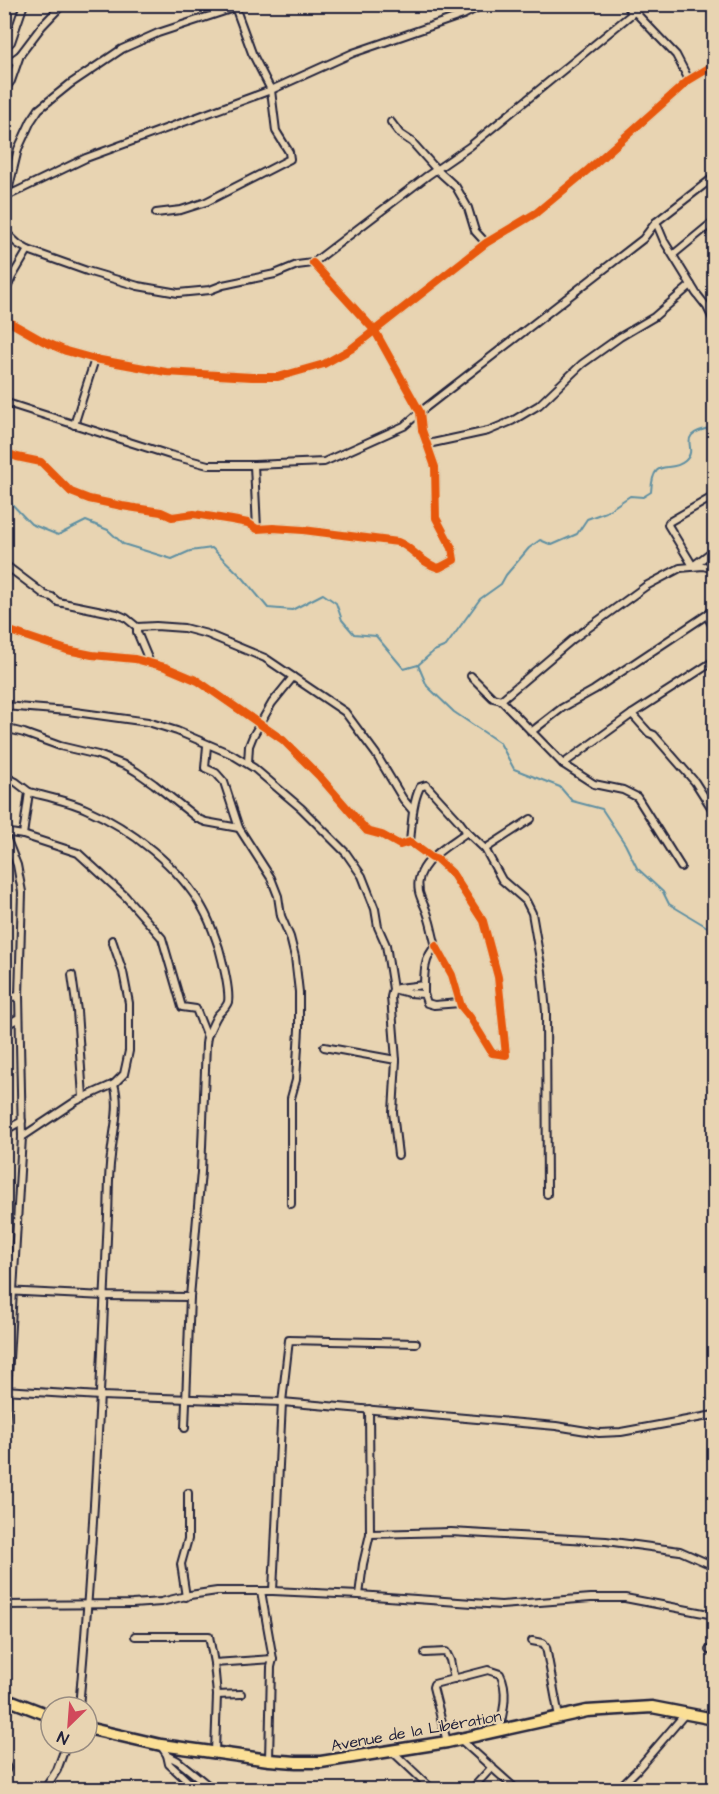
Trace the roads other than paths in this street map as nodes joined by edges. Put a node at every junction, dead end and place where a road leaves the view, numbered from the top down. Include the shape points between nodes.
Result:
1 (24, 4) edge
2 (63, 4) edge
3 (246, 4) edge
4 (484, 4) edge
5 (626, 4) edge
6 (644, 4) edge
7 (235, 7) edge
8 (633, 12) junction
9 (4, 47) edge
10 (20, 55) junction
11 (4, 57) edge
12 (714, 65) edge
13 (689, 80) junction
14 (271, 90) junction
15 (4, 91) edge
16 (391, 122) dead end
17 (436, 169) junction
18 (714, 177) edge
19 (7, 196) junction
20 (4, 208) edge
21 (156, 213) dead end
22 (714, 221) edge
23 (656, 222) junction
24 (4, 231) edge
25 (486, 243) junction
26 (28, 250) junction
27 (674, 254) junction
28 (314, 263) junction
29 (691, 285) junction
30 (4, 294) edge
31 (4, 319) edge
32 (714, 321) edge
33 (375, 331) junction
34 (95, 359) junction
35 (4, 402) edge
36 (420, 412) junction
37 (74, 425) junction
38 (428, 444) junction
39 (4, 452) edge
40 (254, 465) junction
41 (714, 496) edge
42 (257, 529) junction
43 (714, 550) edge
44 (4, 564) edge
45 (693, 566) junction
46 (714, 569) edge
47 (714, 610) edge
48 (707, 615) junction
49 (137, 627) junction
50 (714, 628) edge
51 (4, 629) edge
52 (714, 661) edge
53 (150, 663) junction
54 (471, 676) dead end
55 (293, 677) junction
56 (501, 700) junction
57 (4, 706) edge
58 (632, 714) junction
59 (260, 723) junction
60 (4, 728) edge
61 (531, 732) junction
62 (207, 746) junction
63 (248, 763) junction
64 (563, 764) junction
65 (4, 776) edge
66 (29, 792) junction
67 (413, 811) junction
68 (714, 812) edge
69 (531, 819) dead end
70 (239, 828) junction
71 (4, 832) edge
72 (467, 832) junction
73 (23, 835) junction
74 (410, 842) junction
75 (485, 849) junction
76 (432, 858) junction
77 (681, 867) dead end
78 (112, 940) dead end
79 (436, 946) junction
80 (72, 975) dead end
81 (424, 985) junction
82 (393, 989) junction
83 (424, 994) junction
84 (19, 996) junction
85 (4, 998) edge
86 (460, 1003) junction
87 (19, 1018) junction
88 (4, 1026) edge
89 (207, 1037) junction
90 (324, 1047) dead end
91 (396, 1060) junction
92 (114, 1084) junction
93 (83, 1097) junction
94 (22, 1121) junction
95 (4, 1131) edge
96 (22, 1137) junction
97 (398, 1155) dead end
98 (547, 1194) dead end
99 (291, 1204) dead end
100 (4, 1291) edge
101 (14, 1292) junction
102 (105, 1296) junction
103 (190, 1297) junction
104 (416, 1343) dead end
105 (6, 1390) edge
106 (100, 1396) junction
107 (185, 1398) junction
108 (282, 1402) junction
109 (369, 1409) junction
110 (714, 1415) edge
111 (185, 1428) dead end
112 (4, 1445) edge
113 (188, 1493) dead end
114 (370, 1534) junction
115 (714, 1566) edge
116 (261, 1591) junction
117 (273, 1591) junction
118 (359, 1595) junction
119 (186, 1597) junction
120 (88, 1604) junction
121 (4, 1605) edge
122 (714, 1615) edge
123 (135, 1636) dead end
124 (532, 1641) dead end
125 (425, 1653) dead end
126 (273, 1659) junction
127 (214, 1663) junction
128 (454, 1679) junction
129 (241, 1694) dead end
130 (81, 1695) edge
131 (217, 1695) junction
132 (4, 1698) edge
133 (39, 1711) edge
134 (685, 1713) junction
135 (559, 1717) junction
136 (714, 1719) edge
137 (99, 1731) edge
138 (499, 1731) junction
139 (460, 1740) junction
140 (447, 1742) junction
141 (164, 1750) junction
142 (215, 1752) junction
143 (393, 1752) junction
144 (63, 1755) edge
145 (269, 1760) junction
146 (4, 1763) edge
147 (492, 1767) junction
148 (4, 1774) edge
149 (188, 1787) edge
150 (44, 1790) edge
151 (197, 1790) edge
152 (214, 1790) edge
153 (433, 1790) edge
154 (471, 1790) edge
155 (517, 1790) edge
156 (617, 1790) edge

1 - 9 street via 11,42
2 - 10 street
3 - 7 street
4 - 14 street via 353,53
5 - 8 street
6 - 8 street
7 - 14 street
7 - 19 street via 158,33 122,50 39,109 18,149
8 - 13 street via 676,55
8 - 17 street via 509,116
10 - 11 street via 13,60
10 - 15 street
12 - 13 street
13 - 25 street via 536,213
14 - 19 street via 86,158
14 - 21 street via 276,131 290,159 206,202
16 - 17 street
17 - 25 street via 456,187 475,231
17 - 28 street
18 - 23 street
19 - 20 street
22 - 27 street
23 - 27 street
23 - 36 street via 643,239
24 - 26 street
25 - 33 street
26 - 28 street via 138,286 177,293 210,290
26 - 30 street
27 - 29 street
28 - 33 street
29 - 32 street
29 - 38 street via 654,316 582,364 539,405 488,431
31 - 34 street via 66,351
33 - 34 street via 324,364 278,376 166,372
33 - 36 street
34 - 37 street
35 - 37 street
36 - 38 street
36 - 40 street via 404,426 324,462
37 - 40 street via 208,465
38 - 42 street via 435,467 436,518 454,558 440,568 398,542 303,530
39 - 42 street via 41,462 71,492 90,499 172,517 194,514 248,523
40 - 42 street
41 - 45 street via 668,523
43 - 45 street
44 - 49 street via 58,602 117,614
45 - 46 street
45 - 56 street via 680,568 646,586 573,639
47 - 48 street
48 - 50 street
48 - 61 street
49 - 53 street
49 - 55 street via 184,628 207,634 265,658
51 - 53 street via 68,650
52 - 58 street
53 - 59 street via 198,681
54 - 56 street via 493,698
55 - 59 street
55 - 67 street via 345,712
56 - 61 street
57 - 62 street via 148,722
58 - 64 street
58 - 68 street via 695,782
59 - 63 street via 249,746
59 - 74 street via 320,777 367,831 400,845
60 - 70 street via 127,766 198,819
61 - 64 street
62 - 63 street
62 - 70 street via 205,768 224,782
63 - 82 street via 301,808 362,876 386,945
64 - 77 street via 594,783 637,797
65 - 66 street
66 - 73 street
66 - 89 street via 84,808 124,830 163,860 192,891 213,929 228,999
67 - 72 street via 420,787 426,785
67 - 74 street
69 - 75 street
70 - 99 street via 276,888 295,957 299,1029 291,1098
71 - 73 street
71 - 84 street via 22,892
72 - 75 street
72 - 76 street
73 - 89 street via 78,853 125,896 162,938 182,1007 196,1009
74 - 76 street
75 - 98 street via 502,880 532,912 536,931 546,1012
76 - 79 street via 421,874 418,891
76 - 86 street via 452,873 483,921 498,977 506,1055 492,1053
78 - 92 street via 126,986 130,1033 128,1062 124,1074
79 - 81 street via 426,960
79 - 86 street via 452,975
80 - 93 street
81 - 82 street
81 - 83 street
82 - 83 street
82 - 91 street
83 - 86 street via 427,1003 434,1005
84 - 85 street
84 - 87 street
87 - 88 street
87 - 94 street
89 - 103 street
90 - 91 street
91 - 97 street via 393,1112
92 - 93 street
92 - 102 street via 117,1105 110,1158
93 - 96 street
94 - 95 street
94 - 96 street
96 - 101 street
100 - 101 street
101 - 102 street
101 - 105 street
102 - 103 street
102 - 106 street
103 - 107 street
104 - 108 street via 289,1340
105 - 106 street
105 - 112 street
106 - 107 street
106 - 120 street
107 - 108 street
107 - 111 street
108 - 109 street
108 - 117 street
109 - 110 street via 600,1433 635,1431
109 - 114 street
113 - 119 street via 188,1539 181,1564
114 - 115 street via 451,1532 606,1541 680,1551
114 - 118 street
116 - 117 street
116 - 119 street via 217,1591
116 - 126 street
117 - 118 street
118 - 122 street via 501,1605 625,1598
119 - 120 street via 162,1602
120 - 121 street
120 - 130 street
123 - 127 street via 209,1636
124 - 135 street via 546,1647
125 - 128 street via 446,1652
126 - 127 street
126 - 145 street
127 - 131 street
128 - 138 street via 488,1670 500,1674 504,1707
128 - 140 street via 433,1687
129 - 131 street
131 - 142 street
132 - 133 highway
134 - 135 highway, Avenue de la Libération via 629,1707
134 - 136 highway, Avenue de la Libération
134 - 156 street
135 - 138 highway, Avenue de la Libération
137 - 141 highway, Avenue de la Libération
138 - 139 highway, Avenue de la Libération
139 - 140 highway, Avenue de la Libération
139 - 147 street
140 - 143 highway, Avenue de la Libération
141 - 142 highway, Avenue de la Libération
141 - 149 street via 169,1764
141 - 152 street
142 - 145 highway, Avenue de la Libération
143 - 145 highway, Avenue de la Libération via 321,1762
143 - 153 street
144 - 150 street
146 - 148 street
147 - 154 street
147 - 155 street
149 - 151 street

